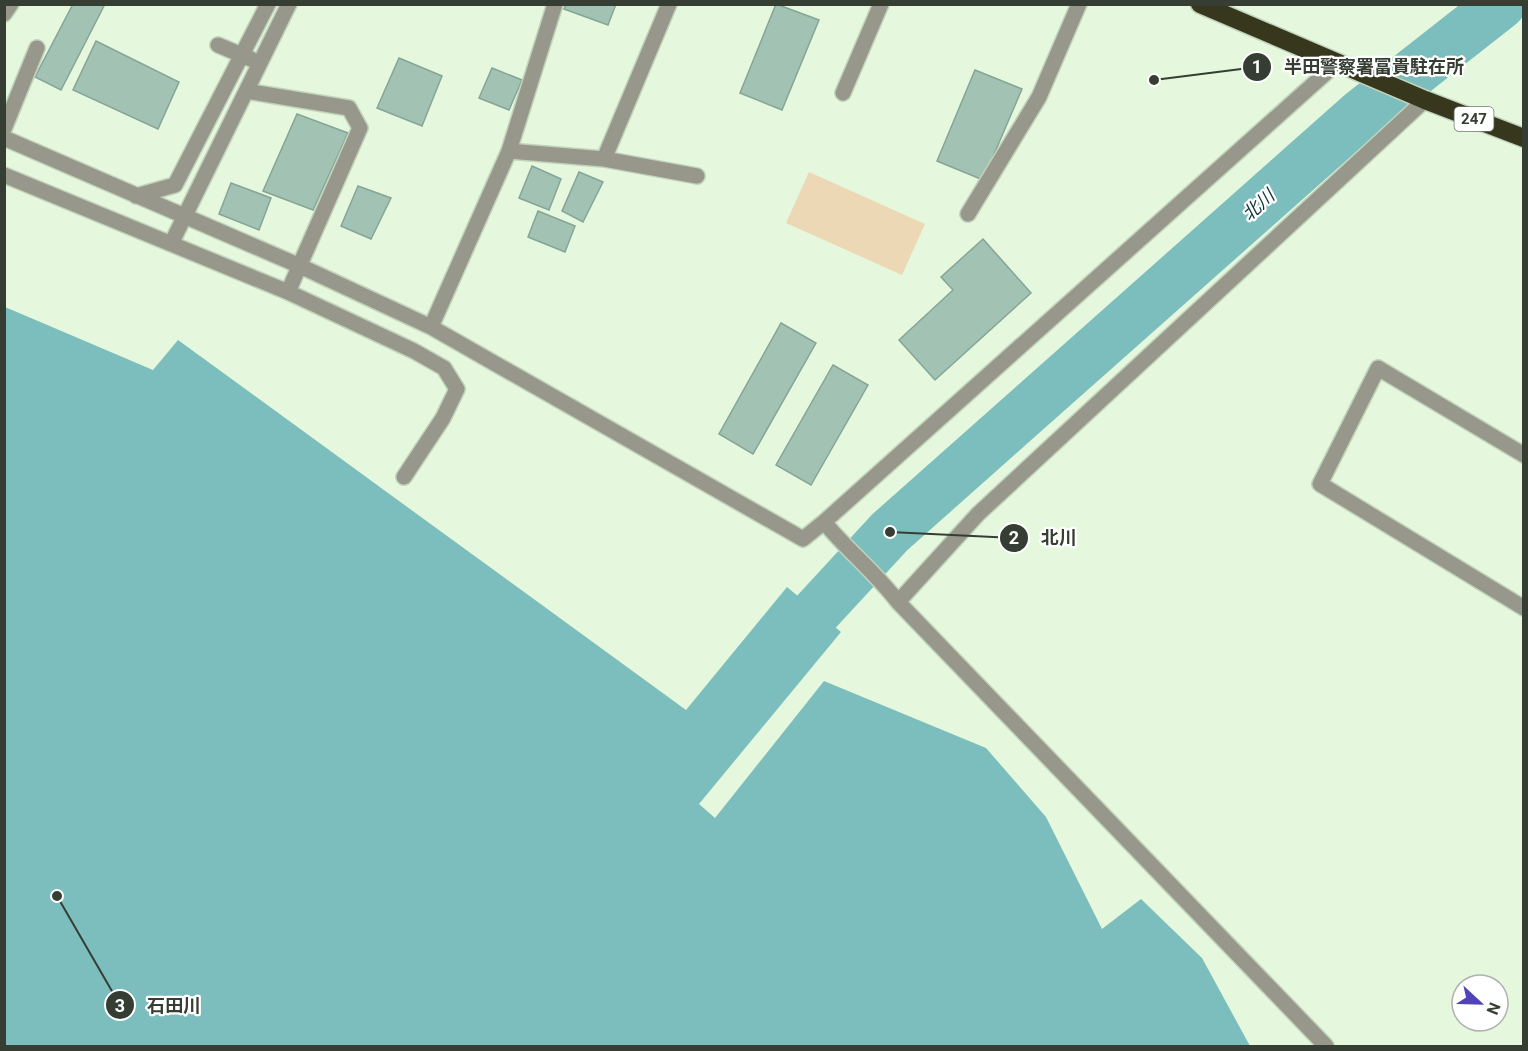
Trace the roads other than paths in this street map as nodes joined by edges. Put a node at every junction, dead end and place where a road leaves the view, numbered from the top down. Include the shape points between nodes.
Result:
1 (11, 4) edge
2 (268, 4) edge
3 (289, 4) edge
4 (555, 4) edge
5 (669, 4) edge
6 (881, 4) edge
7 (1078, 4) edge
8 (1200, 4) edge
9 (4, 14) edge
10 (218, 45) dead end
11 (37, 48) dead end
12 (242, 55) junction
13 (260, 62) junction
14 (1337, 63) junction
15 (246, 91) junction
16 (843, 93) dead end
17 (1425, 100) junction
18 (4, 129) edge
19 (4, 138) edge
20 (1524, 138) edge
21 (509, 151) junction
22 (604, 159) junction
23 (4, 175) edge
24 (697, 176) dead end
25 (136, 196) junction
26 (968, 214) dead end
27 (184, 216) junction
28 (171, 244) junction
29 (300, 266) junction
30 (288, 292) junction
31 (431, 327) junction
32 (1524, 455) edge
33 (404, 477) dead end
34 (824, 522) junction
35 (898, 602) junction
36 (1524, 608) edge
37 (1326, 1047) edge

1 - 9 street
2 - 12 street
3 - 13 street
4 - 21 street
5 - 22 street
6 - 16 street
7 - 26 street via 1039,97
8 - 14 highway, 247
10 - 12 street
11 - 18 street
12 - 13 street
12 - 25 street via 175,185
13 - 15 street
14 - 17 highway, 247
14 - 34 street
15 - 27 street
15 - 29 street via 349,108 360,128
17 - 20 highway, 247
17 - 35 street via 978,514
19 - 25 street
21 - 22 street
21 - 31 street
22 - 24 street
23 - 28 street
25 - 27 street
27 - 28 street
27 - 29 street
28 - 30 street
29 - 30 street
29 - 31 street
30 - 33 street via 444,368 457,389
31 - 34 street via 803,539
32 - 36 street via 1378,368 1320,484
34 - 35 street via 884,582
35 - 37 street

